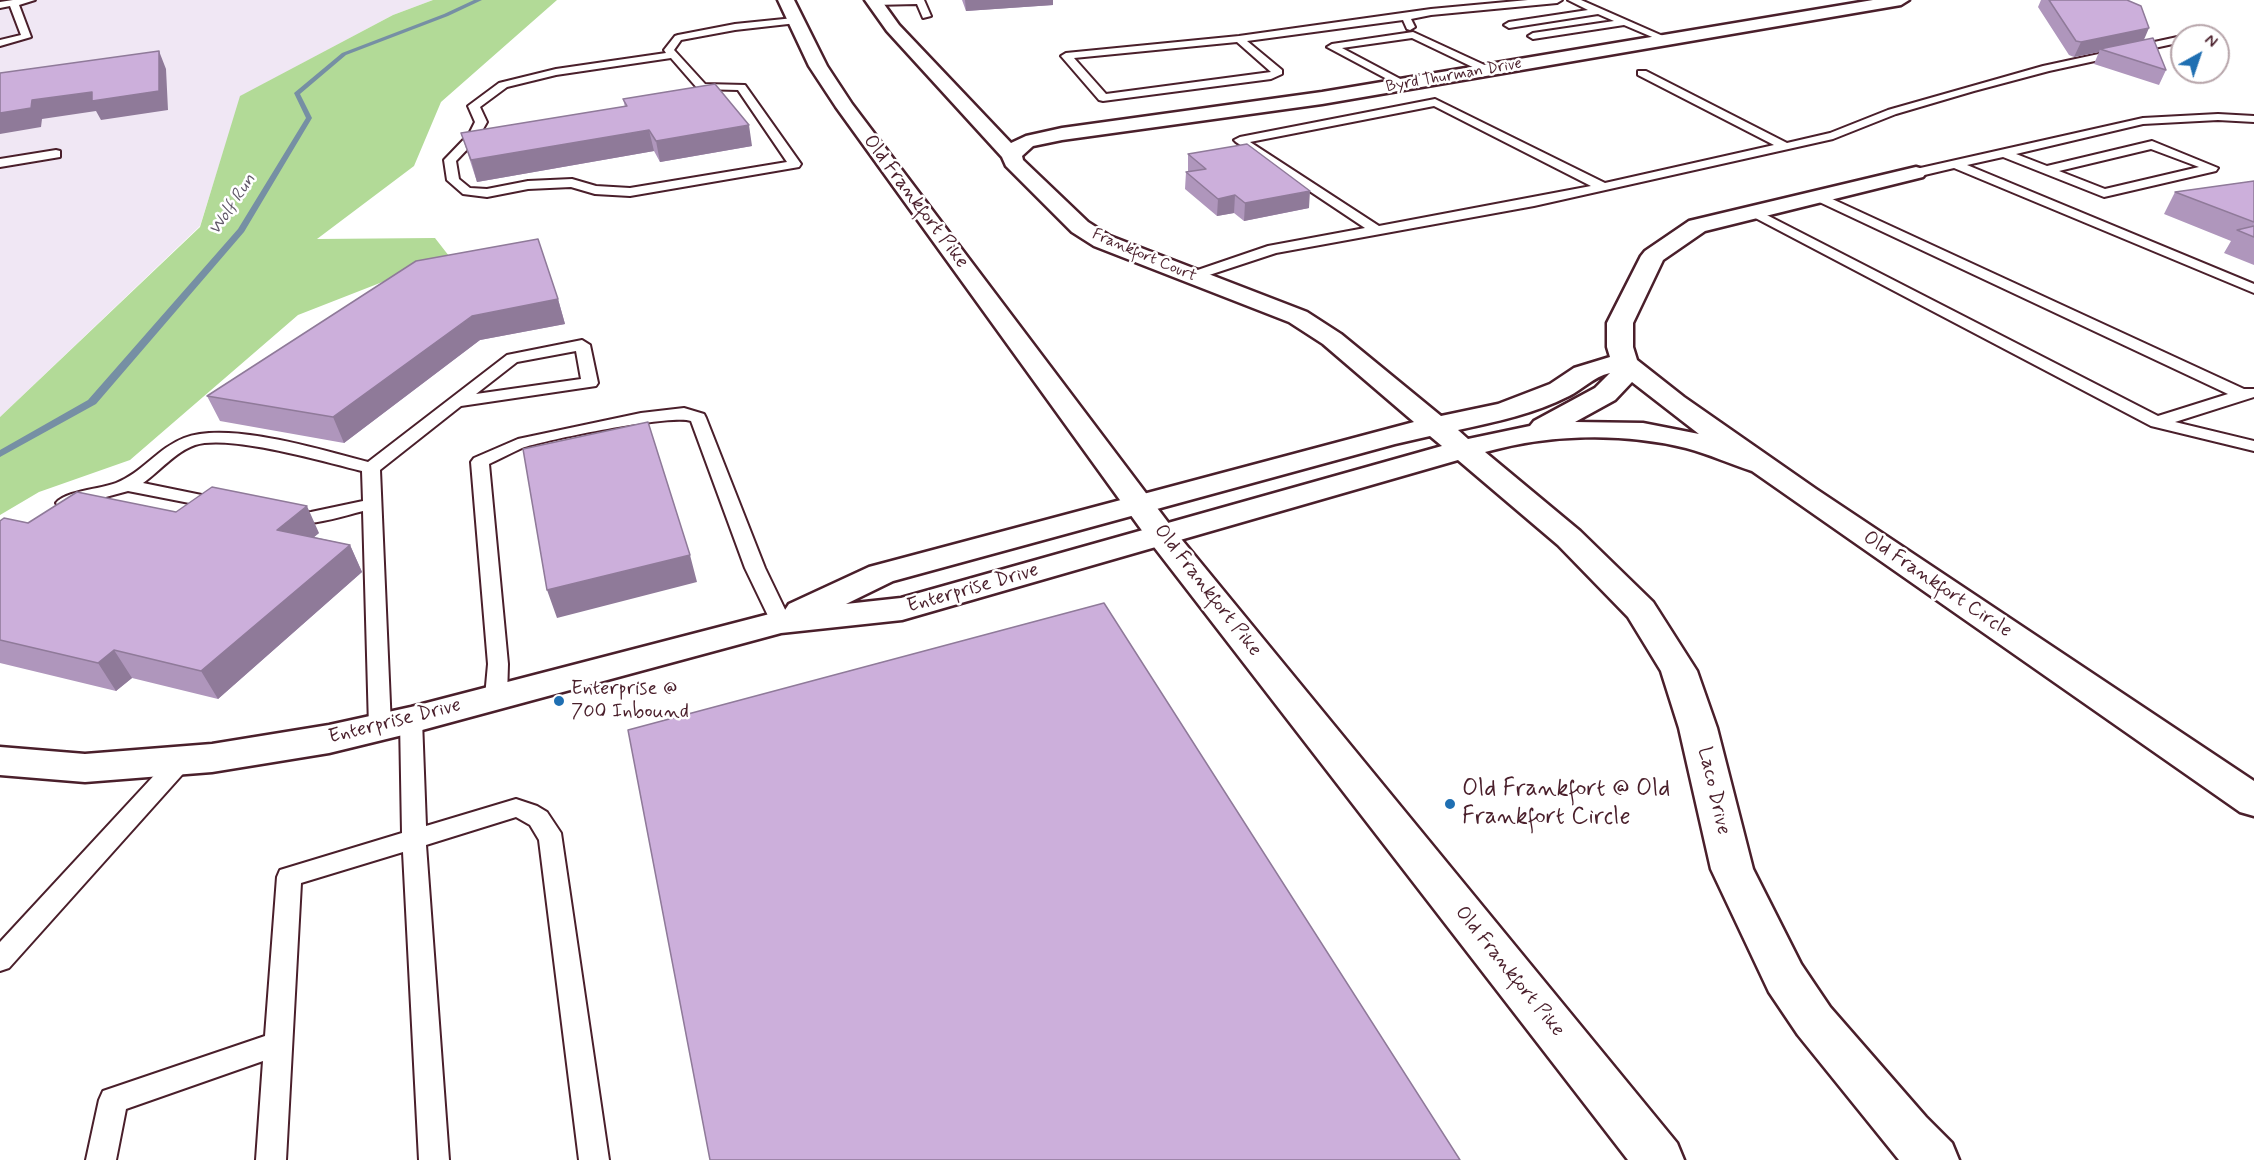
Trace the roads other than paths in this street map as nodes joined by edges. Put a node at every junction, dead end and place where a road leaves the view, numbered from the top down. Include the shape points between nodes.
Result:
1 (30, 0) edge
2 (1504, 0) edge
3 (1557, 0) edge
4 (1573, 0) edge
5 (1901, 0) edge
6 (875, 1) edge
7 (14, 3) junction
8 (0, 5) edge
9 (1515, 5) junction
10 (790, 10) edge
11 (1599, 11) junction
12 (926, 16) dead end
13 (1406, 16) junction
14 (1625, 22) junction
15 (1509, 26) dead end
16 (1413, 35) junction
17 (1533, 36) dead end
18 (1239, 39) junction
19 (1667, 40) junction
20 (2170, 42) edge
21 (0, 43) edge
22 (674, 55) junction
23 (1487, 70) junction
24 (1642, 73) dead end
25 (1402, 84) junction
26 (2254, 119) edge
27 (1786, 147) junction
28 (2004, 153) junction
29 (56, 154) dead end
30 (1012, 156) junction
31 (0, 163) edge
32 (1955, 164) junction
33 (2046, 170) junction
34 (1916, 173) joint
35 (1604, 187) junction
36 (1817, 196) junction
37 (1750, 212) junction
38 (1376, 230) junction
39 (1191, 277) junction
40 (2254, 289) edge
41 (1624, 363) junction
42 (2249, 393) edge
43 (455, 402) junction
44 (2157, 422) junction
45 (1528, 434) junction
46 (1451, 438) junction
47 (2254, 446) edge
48 (1762, 465) junction
49 (371, 468) junction
50 (126, 485) junction
51 (372, 504) junction
52 (241, 508) edge
53 (275, 514) edge
54 (46, 515) edge
55 (1151, 520) junction
56 (781, 622) junction
57 (496, 697) junction
58 (395, 723) junction
59 (181, 760) junction
60 (0, 761) edge
61 (2254, 801) edge
62 (414, 839) junction
63 (0, 960) edge
64 (277, 1044) junction
65 (101, 1160) edge
66 (271, 1160) edge
67 (434, 1160) edge
68 (594, 1160) edge
69 (1659, 1160) edge
70 (1934, 1160) edge

1 - 7 lane
2 - 9 lane
3 - 9 lane
4 - 11 lane
5 - 19 street, Byrd Thurman Drive
6 - 12 lane via 920,1
6 - 30 street, Frankfort Court via 893,28
7 - 8 lane
7 - 21 lane via 26,37
9 - 13 lane
10 - 22 lane via 735,27 678,38 669,50
10 - 55 street, Old Frankfort Pike via 844,107
11 - 14 lane
11 - 15 lane
13 - 16 lane
13 - 18 lane
14 - 17 lane
14 - 19 lane
16 - 23 lane
16 - 25 lane via 1332,47
18 - 18 lane via 1278,72 1103,98 1066,56
19 - 23 street, Byrd Thurman Drive
20 - 27 lane via 1970,89 1892,112 1833,136
22 - 22 lane via 702,87 741,87 795,164 630,192 595,190 572,183 528,185 487,193 467,191 453,180 450,160 474,136 481,122 474,106 503,86 556,72
23 - 25 street, Byrd Thurman Drive
24 - 27 lane
25 - 30 street, Byrd Thurman Drive via 1062,134 1022,144
26 - 28 lane via 2142,121
27 - 35 lane
28 - 32 lane
28 - 33 lane
29 - 31 lane
30 - 39 street, Frankfort Court via 1013,162 1080,227 1102,241
32 - 34 lane
32 - 40 lane
33 - 33 lane via 2104,193 2212,168 2152,145
34 - 36 street
35 - 38 lane
35 - 38 lane via 1436,102 1240,140
36 - 37 street
36 - 42 lane
37 - 41 street via 1697,226 1653,256 1620,323
37 - 44 lane
38 - 39 lane via 1274,249
39 - 46 street, Frankfort Court via 1298,317 1332,339
41 - 45 street via 1622,378 1605,394
41 - 46 street via 1583,374 1560,390
41 - 48 street, Old Frankfort Circle
42 - 44 lane
43 - 43 lane via 512,358 582,345 590,383
43 - 49 lane
44 - 47 lane
45 - 46 street
45 - 48 street via 1630,430 1692,441
46 - 55 street
46 - 70 street, Laco Drive via 1569,538 1641,610 1679,671 1698,728 1732,869 1785,978 1814,1021
48 - 61 street, Old Frankfort Circle
49 - 50 lane via 210,436 191,441 147,475
49 - 51 lane
50 - 52 lane
50 - 54 lane via 76,498
51 - 53 lane via 311,518
51 - 58 lane
55 - 56 street, Enterprise Drive via 902,609
55 - 69 street, Old Frankfort Pike
56 - 57 street, Enterprise Drive
56 - 57 lane via 755,568 698,418 684,413 641,418 518,444 480,462 498,664
57 - 58 street, Enterprise Drive
58 - 59 street, Enterprise Drive via 329,739
58 - 62 lane
59 - 60 street, Enterprise Drive via 85,768
59 - 63 lane
62 - 64 lane via 289,877
62 - 67 lane
62 - 68 lane via 516,808 533,812 546,825
64 - 65 lane via 113,1100
64 - 66 lane

